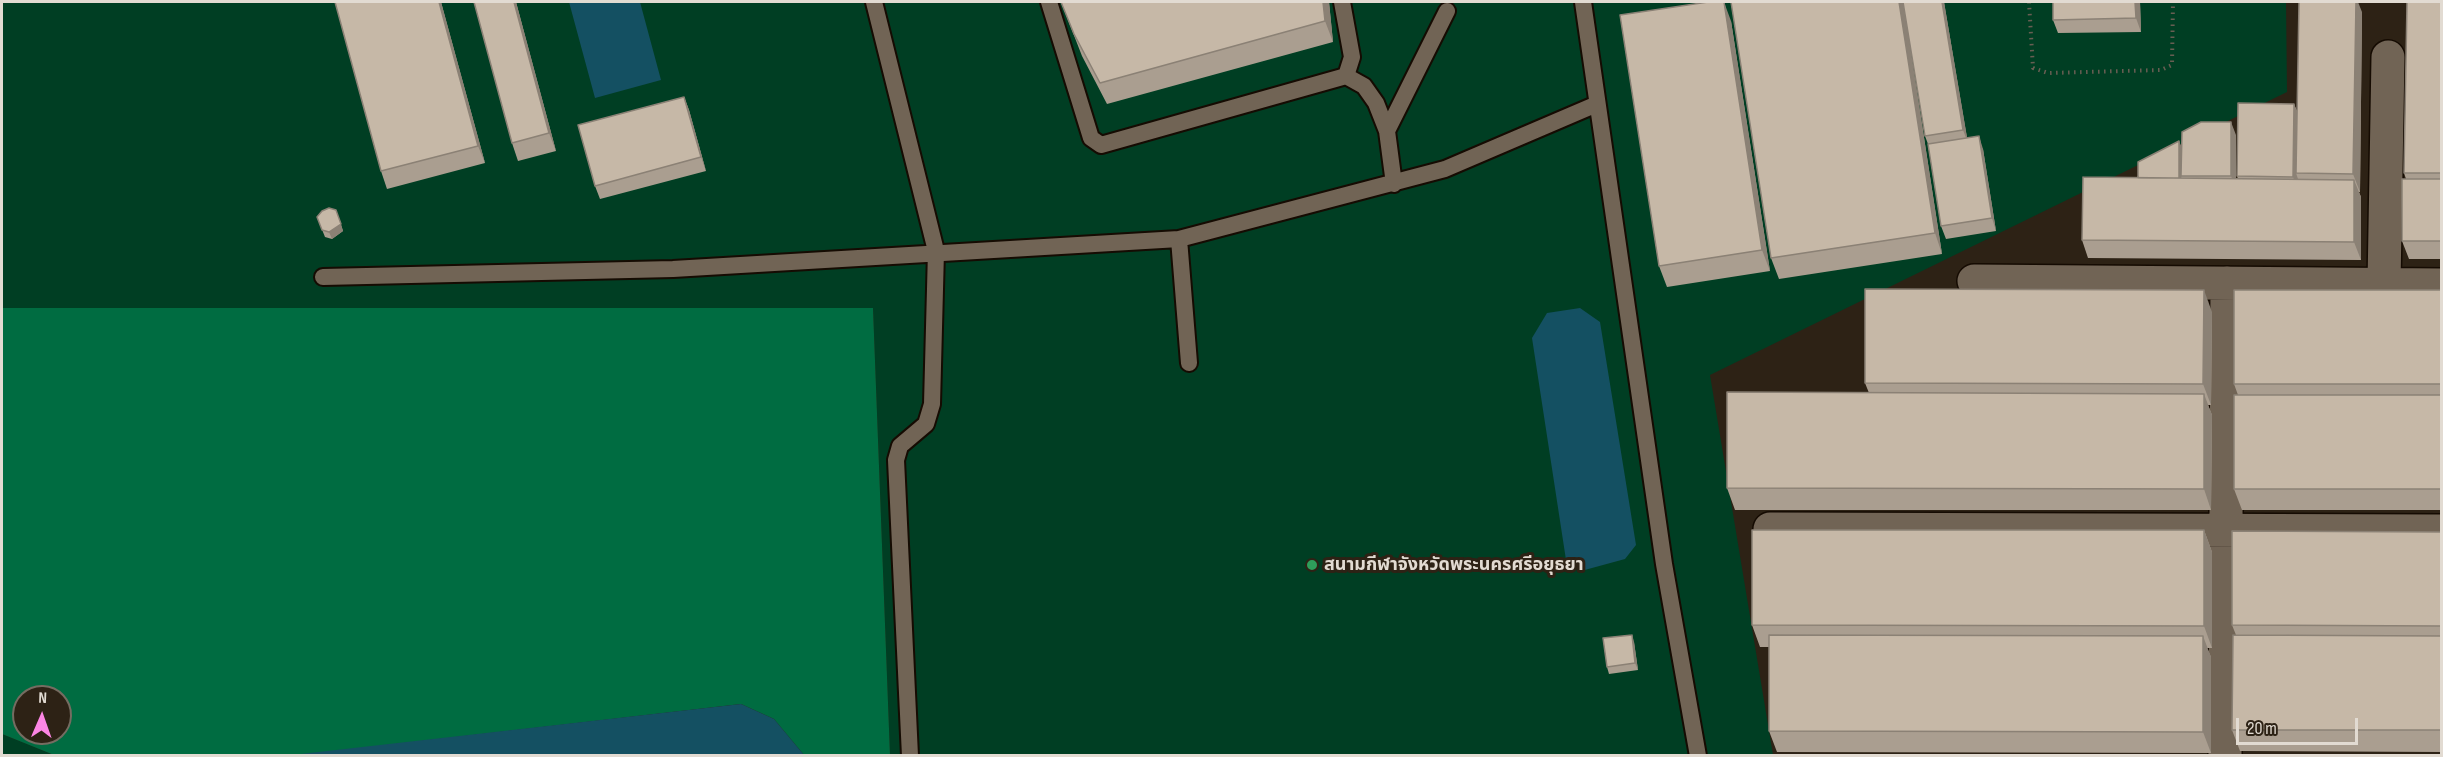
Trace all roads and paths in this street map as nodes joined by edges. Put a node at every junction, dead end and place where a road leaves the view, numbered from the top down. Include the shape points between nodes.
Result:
1 (874, 2) edge
2 (1049, 2) edge
3 (1342, 2) edge
4 (1583, 2) edge
5 (2030, 2) edge
6 (2173, 2) edge
7 (1447, 11) dead end
8 (2388, 57) dead end
9 (1347, 76) junction
10 (1597, 104) junction
11 (1387, 131) junction
12 (1394, 184) junction
13 (1179, 239) junction
14 (936, 251) junction
15 (323, 277) dead end
16 (1974, 281) dead end
17 (2227, 283) junction
18 (2384, 284) junction
19 (2442, 285) edge
20 (1189, 363) dead end
21 (1770, 529) edge
22 (2226, 531) junction
23 (2442, 531) edge
24 (910, 756) edge
25 (1698, 756) edge
26 (2225, 756) edge

1 - 14 lane
2 - 9 lane via 1091,138 1101,146
3 - 9 lane via 1352,57
4 - 10 lane
5 - 6 path via 2033,68 2048,73 2162,70 2172,65
7 - 11 lane
8 - 18 street
9 - 11 lane via 1364,86
10 - 12 lane via 1445,169
10 - 25 lane via 1664,564
11 - 12 lane
12 - 13 lane
13 - 14 lane
13 - 20 lane
14 - 15 lane via 674,269
14 - 24 lane via 932,404 926,424 900,446 896,460
16 - 17 street
17 - 18 street
17 - 22 street
18 - 19 street
21 - 22 street
22 - 23 street
22 - 26 street

